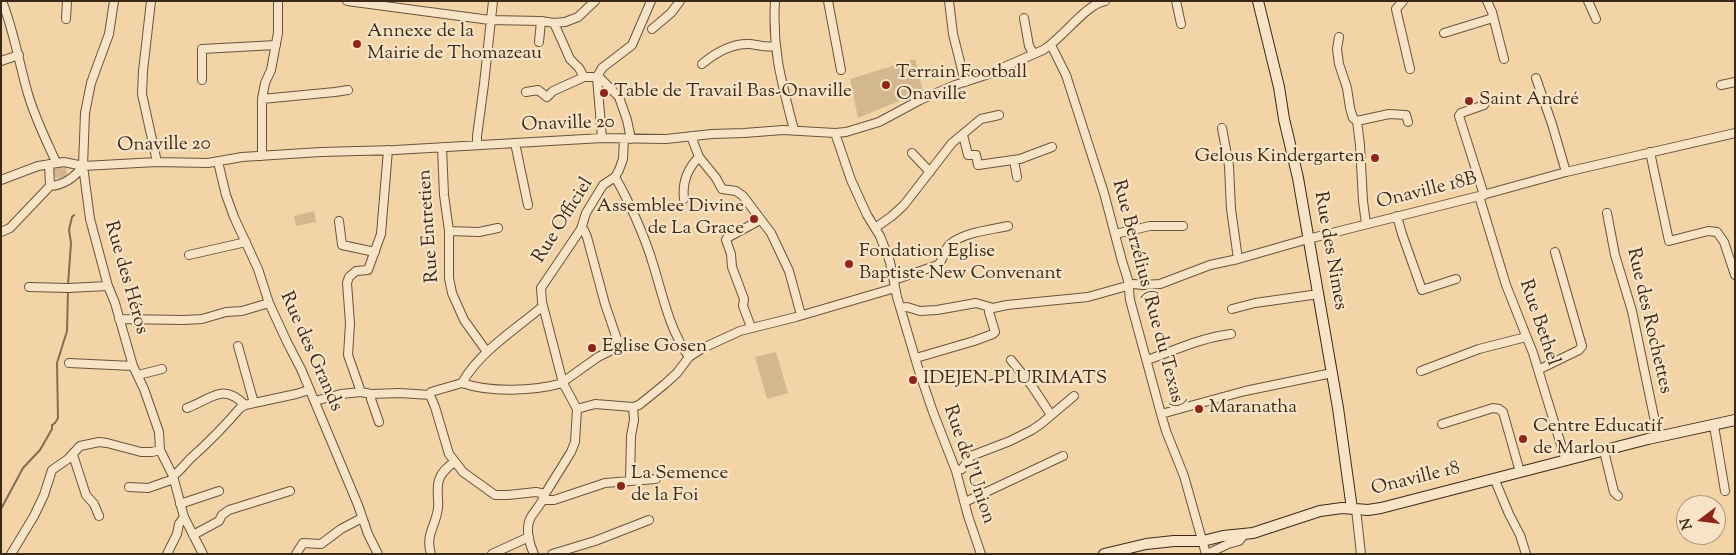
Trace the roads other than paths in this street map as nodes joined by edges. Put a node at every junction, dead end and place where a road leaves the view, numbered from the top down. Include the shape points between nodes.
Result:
1 (2, 1) edge
2 (67, 1) edge
3 (114, 1) edge
4 (151, 1) edge
5 (278, 1) edge
6 (347, 1) edge
7 (493, 1) edge
8 (594, 1) edge
9 (651, 1) edge
10 (680, 1) edge
11 (775, 1) edge
12 (828, 1) edge
13 (949, 1) edge
14 (1176, 1) edge
15 (1258, 1) edge
16 (1403, 1) edge
17 (1487, 1) edge
18 (1588, 1) edge
19 (360, 2) edge
20 (1102, 2) edge
21 (1024, 18) dead end
22 (1493, 18) junction
23 (66, 19) dead end
24 (1596, 19) dead end
25 (490, 20) junction
26 (541, 21) junction
27 (554, 24) junction
28 (1181, 24) dead end
29 (652, 29) dead end
30 (1444, 33) dead end
31 (1339, 37) dead end
32 (539, 42) dead end
33 (1051, 45) junction
34 (276, 46) junction
35 (775, 46) junction
36 (1033, 53) junction
37 (19, 55) junction
38 (1504, 59) dead end
39 (1, 61) edge
40 (702, 64) dead end
41 (841, 70) dead end
42 (1410, 70) dead end
43 (584, 77) junction
44 (597, 77) junction
45 (1536, 78) dead end
46 (202, 80) dead end
47 (965, 82) junction
48 (1735, 82) edge
49 (1721, 85) dead end
50 (348, 90) dead end
51 (526, 92) dead end
52 (262, 98) junction
53 (1485, 103) dead end
54 (999, 115) dead end
55 (1357, 121) junction
56 (1408, 122) dead end
57 (1222, 128) dead end
58 (794, 130) junction
59 (835, 133) junction
60 (1735, 133) edge
61 (963, 134) junction
62 (691, 136) junction
63 (602, 138) junction
64 (627, 139) junction
65 (516, 143) junction
66 (477, 144) junction
67 (442, 147) junction
68 (1052, 147) dead end
69 (388, 150) junction
70 (1650, 152) junction
71 (912, 153) dead end
72 (262, 156) junction
73 (699, 157) junction
74 (1014, 160) junction
75 (157, 162) junction
76 (218, 162) junction
77 (52, 163) junction
78 (83, 166) junction
79 (930, 172) junction
80 (1566, 172) junction
81 (615, 176) junction
82 (1017, 177) dead end
83 (1, 180) edge
84 (50, 186) junction
85 (1482, 195) junction
86 (684, 199) dead end
87 (528, 205) dead end
88 (1607, 213) dead end
89 (1397, 216) junction
90 (760, 220) junction
91 (339, 221) dead end
92 (1366, 224) junction
93 (1008, 226) dead end
94 (1183, 226) dead end
95 (498, 228) dead end
96 (875, 228) junction
97 (580, 229) junction
98 (1, 232) edge
99 (450, 232) junction
100 (1115, 234) junction
101 (1308, 239) junction
102 (246, 242) junction
103 (375, 252) junction
104 (1554, 252) dead end
105 (190, 255) dead end
106 (1238, 260) junction
107 (1735, 274) edge
108 (1456, 279) dead end
109 (894, 280) junction
110 (1129, 285) junction
111 (108, 286) junction
112 (29, 287) dead end
113 (895, 288) junction
114 (1319, 294) junction
115 (269, 303) junction
116 (543, 306) junction
117 (901, 308) junction
118 (989, 308) junction
119 (1232, 309) dead end
120 (801, 315) junction
121 (120, 318) junction
122 (751, 327) junction
123 (1231, 334) dead end
124 (1526, 337) junction
125 (238, 346) dead end
126 (488, 352) junction
127 (689, 357) junction
128 (916, 358) junction
129 (1011, 360) dead end
130 (1147, 360) junction
131 (69, 363) dead end
132 (133, 366) junction
133 (162, 369) dead end
134 (1538, 370) junction
135 (1421, 371) dead end
136 (1332, 373) junction
137 (138, 375) junction
138 (563, 381) junction
139 (462, 383) junction
140 (309, 390) junction
141 (360, 392) junction
142 (371, 394) junction
143 (430, 395) junction
144 (1074, 396) dead end
145 (315, 401) junction
146 (254, 403) junction
147 (245, 405) junction
148 (187, 408) dead end
149 (633, 408) junction
150 (577, 409) junction
151 (1161, 414) junction
152 (1051, 415) junction
153 (1735, 420) edge
154 (379, 422) dead end
155 (1442, 424) dead end
156 (1714, 426) junction
157 (1658, 436) junction
158 (160, 450) junction
159 (1604, 451) junction
160 (72, 454) junction
161 (1063, 456) dead end
162 (1566, 461) junction
163 (454, 462) junction
164 (956, 471) junction
165 (1520, 472) junction
166 (174, 477) junction
167 (1494, 478) junction
168 (656, 479) dead end
169 (630, 480) junction
170 (129, 487) dead end
171 (219, 491) dead end
172 (290, 491) dead end
173 (1725, 491) dead end
174 (1618, 496) dead end
175 (544, 497) junction
176 (965, 502) junction
177 (180, 504) junction
178 (1354, 509) junction
179 (99, 516) dead end
180 (184, 517) junction
181 (362, 518) junction
182 (649, 520) dead end
183 (1245, 534) junction
184 (193, 535) junction
185 (529, 537) junction
186 (1203, 541) junction
187 (11, 554) edge
188 (167, 554) edge
189 (203, 554) edge
190 (296, 554) edge
191 (378, 554) edge
192 (431, 554) edge
193 (492, 554) edge
194 (534, 554) edge
195 (552, 554) edge
196 (981, 554) edge
197 (1104, 554) edge
198 (1207, 554) edge
199 (1361, 554) edge
200 (1526, 554) edge

1 - 37 street
2 - 23 street
3 - 78 street, Rue des Héros via 109,34 91,82 87,103
4 - 75 street via 142,94
5 - 34 street
6 - 19 street
7 - 25 street
8 - 27 street via 578,17
9 - 44 street via 632,45 602,68
10 - 29 street
11 - 35 street
12 - 41 street
13 - 47 street
14 - 28 street
15 - 101 street, Rue des Nimes via 1279,87
16 - 42 street via 1396,10
17 - 22 street
18 - 24 street
19 - 25 street
20 - 33 street, Onaville 20 via 1091,7
21 - 36 street
22 - 30 street
22 - 38 street
25 - 26 street
25 - 66 street
26 - 27 street
26 - 32 street
27 - 43 street via 570,59
31 - 55 street via 1336,49 1339,64 1353,118
33 - 36 street, Onaville 20
33 - 100 street, Rue Berzélius (Rue du Texas) via 1082,120
34 - 46 street via 202,49
34 - 52 street
35 - 40 street via 736,46
35 - 58 street
36 - 47 street, Onaville 20
37 - 39 street
37 - 77 street
43 - 44 street
43 - 51 street via 559,88 548,97 538,90
44 - 63 street
44 - 64 street via 619,97 627,120
45 - 80 street
47 - 59 street, Onaville 20 via 920,100 879,122
48 - 49 street
50 - 52 street
52 - 72 street
53 - 85 street, Rue Bethel via 1459,116
54 - 61 street via 982,119
55 - 56 street via 1398,114 1406,115
55 - 92 street
57 - 106 street
58 - 59 street, Onaville 20
58 - 62 street, Onaville 20
59 - 96 street, Rue de l'Union via 851,180
60 - 70 street, Onaville 18B
61 - 74 street via 968,155 976,155 978,165
61 - 79 street
62 - 64 street, Onaville 20
62 - 73 street
63 - 64 street, Onaville 20
63 - 65 street, Onaville 20
64 - 81 street, Rue Officiel
65 - 66 street, Onaville 20
65 - 87 street
66 - 67 street, Onaville 20
67 - 69 street, Onaville 20
67 - 99 street, Rue Entretien via 444,195
68 - 74 street
69 - 72 street, Onaville 20
69 - 103 street via 381,234
70 - 80 street, Onaville 18B
70 - 107 street via 1669,241 1708,231 1717,232
71 - 79 street
72 - 76 street, Onaville 20
73 - 86 street via 685,179
73 - 90 street via 722,189 736,191 743,196
74 - 82 street
75 - 76 street, Onaville 20
75 - 78 street, Onaville 20
76 - 102 street, Rue des Grands via 234,217
77 - 78 street, Onaville 20
77 - 83 street, Onaville 20
77 - 84 street
78 - 84 street via 76,176
78 - 111 street, Rue des Héros via 90,219
79 - 96 street via 904,205
80 - 85 street, Onaville 18B
81 - 97 street, Rue Officiel via 603,185
81 - 127 street via 650,256 671,323
84 - 98 street via 10,228
85 - 89 street, Onaville 18B
85 - 124 street, Rue Bethel via 1506,286
88 - 157 street, Rue des Rochettes via 1615,255 1632,311
89 - 92 street, Onaville 18B
89 - 108 street via 1422,290
90 - 120 street via 771,232 789,271
90 - 122 street via 726,240
91 - 103 street via 342,245
92 - 101 street, Onaville 18B
93 - 109 street via 952,243 938,265
94 - 100 street via 1150,226
95 - 99 street
96 - 109 street, Rue de l'Union
97 - 116 street, Rue Officiel via 541,288
97 - 138 street via 587,237 618,347
99 - 126 street, Rue Entretien via 452,294 464,320
100 - 110 street, Rue Berzélius (Rue du Texas)
101 - 106 street, Onaville 18B
101 - 114 street, Rue des Nimes
102 - 105 street
102 - 115 street, Rue des Grands
103 - 141 street via 368,270 356,271 347,283 348,354
104 - 134 street via 1582,346
106 - 110 street, Onaville 18B via 1210,265 1160,284
109 - 113 street, Rue de l'Union
110 - 118 street, Onaville 18B via 1088,297
110 - 130 street, Rue Berzélius (Rue du Texas) via 1130,300
111 - 112 street
111 - 121 street, Rue des Héros
113 - 117 street, Rue de l'Union
113 - 120 street
114 - 119 street
114 - 136 street, Rue des Nimes
115 - 121 street via 242,311 184,320
115 - 140 street, Rue des Grands
116 - 126 street
116 - 138 street
117 - 118 street, Onaville 18B via 937,310 971,303
117 - 128 street, Rue de l'Union
118 - 128 street via 993,334
120 - 122 street
121 - 132 street, Rue des Héros
122 - 127 street
123 - 130 street via 1188,344
124 - 134 street, Rue Bethel
124 - 135 street via 1479,349
125 - 146 street
126 - 139 street
127 - 149 street via 665,384
128 - 164 street, Rue de l'Union
129 - 152 street
130 - 151 street, Rue Berzélius (Rue du Texas)
131 - 132 street
132 - 137 street, Rue des Héros
133 - 137 street
134 - 162 street, Rue Bethel
136 - 151 street via 1245,391
136 - 178 street, Rue des Nimes
137 - 158 street, Rue des Héros via 159,432
138 - 139 street via 546,387 496,389
138 - 150 street
139 - 143 street
140 - 145 street, Rue des Grands
140 - 146 street
141 - 142 street
141 - 145 street
142 - 143 street
142 - 154 street
143 - 163 street via 445,445
144 - 152 street
145 - 181 street, Rue des Grands
146 - 147 street
147 - 148 street via 235,395 218,394
147 - 166 street
149 - 150 street via 595,404
149 - 169 street
150 - 175 street via 575,442
151 - 186 street, Rue Berzélius (Rue du Texas)
152 - 164 street via 1022,435 971,456 962,469
153 - 156 street, Onaville 18
155 - 165 street via 1499,409 1503,412
156 - 157 street, Onaville 18
156 - 173 street
157 - 159 street, Onaville 18
158 - 160 street via 140,452 99,442 80,446
158 - 166 street, Rue des Héros
159 - 162 street, Onaville 18
159 - 174 street via 1614,492
160 - 179 street via 86,495
160 - 187 street via 52,470 36,511
161 - 176 street
162 - 165 street, Onaville 18
163 - 175 street via 495,495 536,492
163 - 192 street via 439,478 436,519 428,540
164 - 176 street, Rue de l'Union
165 - 167 street, Onaville 18
166 - 170 street via 148,488
166 - 177 street, Rue des Héros
167 - 178 street, Onaville 18 via 1382,508
167 - 200 street
168 - 169 street
169 - 175 street via 605,483 554,500
171 - 177 street
172 - 184 street via 228,510 219,521
175 - 185 street via 529,520
176 - 196 street, Rue de l'Union
177 - 180 street, Rue des Héros
178 - 183 street, Onaville 18 via 1320,511
178 - 199 street
180 - 184 street, Rue des Héros
180 - 188 street
181 - 190 street via 321,544 304,543
181 - 191 street, Rue des Grands
182 - 195 street
183 - 186 street, Onaville 18
183 - 198 street via 1239,541
184 - 189 street, Rue des Héros
185 - 193 street
185 - 194 street
186 - 197 street, Onaville 18 via 1146,544
186 - 198 street, Rue Berzélius (Rue du Texas)

